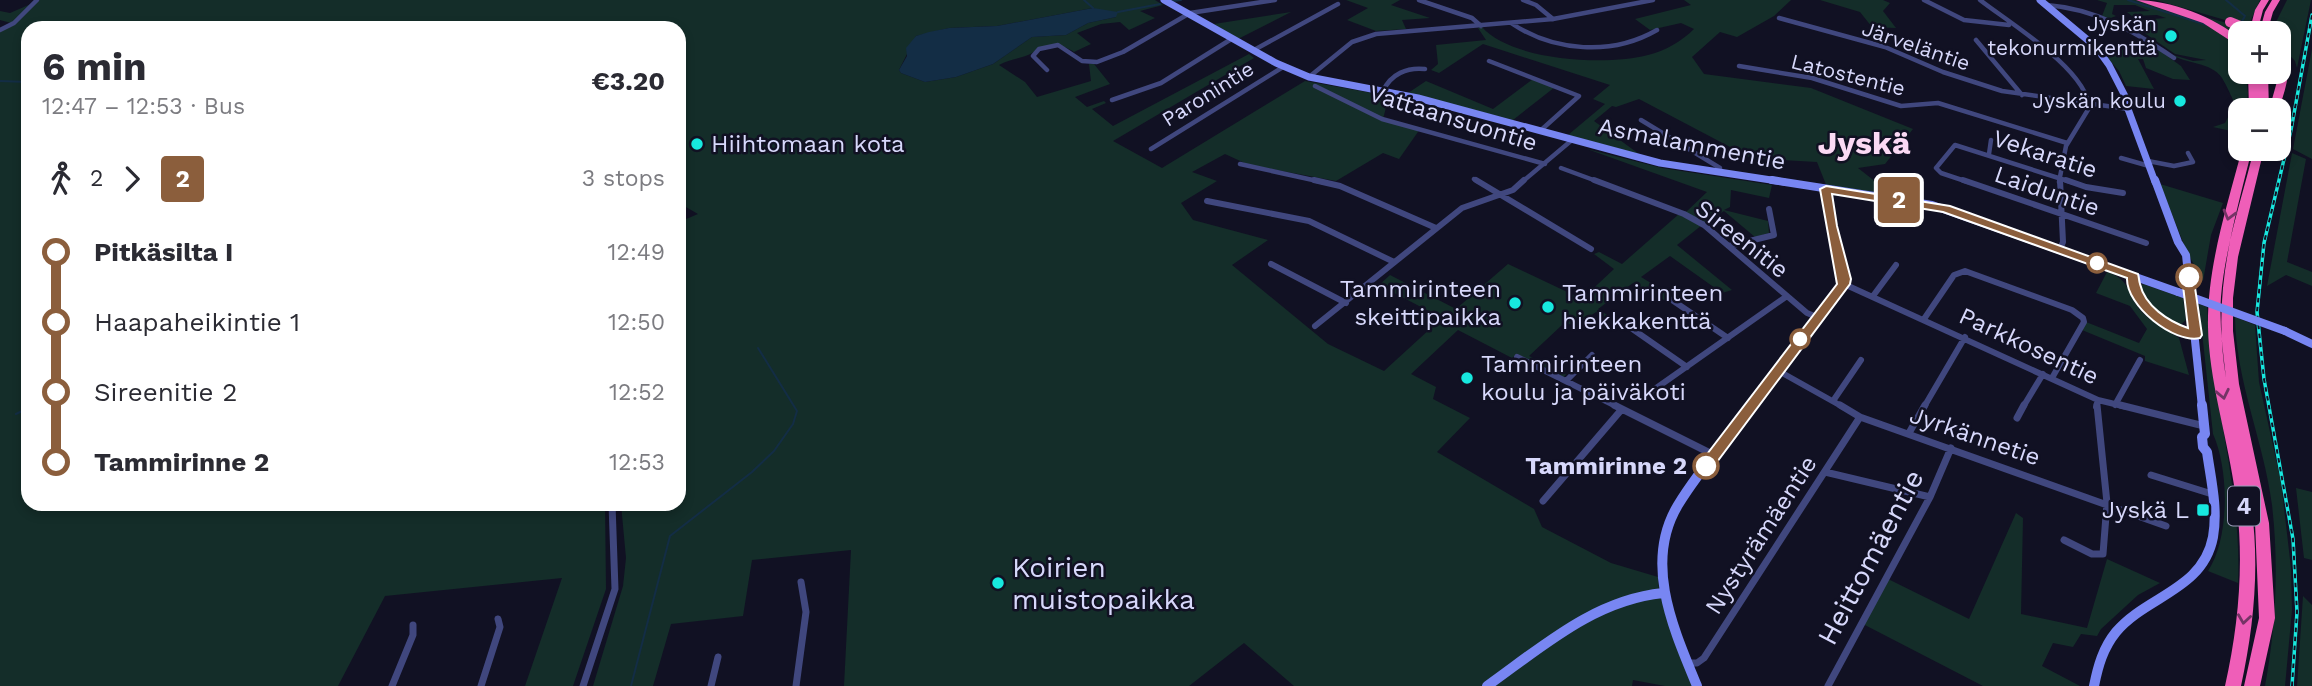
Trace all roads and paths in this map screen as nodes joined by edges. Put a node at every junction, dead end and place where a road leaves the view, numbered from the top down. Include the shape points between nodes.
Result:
1 (37, 0) edge
2 (1164, 0) edge
3 (1275, 0) edge
4 (1419, 0) edge
5 (1523, 0) edge
6 (1653, 0) edge
7 (1924, 0) edge
8 (1980, 0) edge
9 (2040, 0) edge
10 (2140, 0) edge
11 (2149, 0) edge
12 (2265, 0) edge
13 (2276, 0) edge
14 (1338, 4) dead end
15 (2047, 5) junction
16 (1190, 13) junction
17 (1779, 18) dead end
18 (1553, 19) junction
19 (2228, 21) edge
20 (2259, 21) edge
21 (2266, 21) edge
22 (1511, 23) junction
23 (2009, 25) junction
24 (1481, 26) junction
25 (0, 30) edge
26 (1657, 30) dead end
27 (2228, 33) edge
28 (1233, 38) junction
29 (1976, 40) dead end
30 (1254, 50) junction
31 (2174, 58) dead end
32 (1489, 61) dead end
33 (1740, 66) dead end
34 (1283, 67) junction
35 (1425, 69) dead end
36 (1047, 70) dead end
37 (1309, 77) junction
38 (1315, 86) dead end
39 (1383, 91) junction
40 (2022, 95) junction
41 (1111, 100) dead end
42 (2089, 102) junction
43 (2128, 109) junction
44 (1641, 120) dead end
45 (1540, 131) junction
46 (1991, 139) dead end
47 (1572, 140) junction
48 (2067, 143) junction
49 (1151, 149) dead end
50 (2188, 153) dead end
51 (1989, 154) junction
52 (2121, 158) dead end
53 (2244, 161) edge
54 (2256, 161) edge
55 (1240, 164) dead end
56 (1545, 164) junction
57 (2149, 164) junction
58 (1561, 168) dead end
59 (1938, 171) joint
60 (1720, 172) junction
61 (2058, 178) junction
62 (1474, 179) dead end
63 (1826, 189) junction
64 (2123, 193) dead end
65 (1501, 195) junction
66 (1207, 201) dead end
67 (1769, 209) dead end
68 (2060, 214) junction
69 (1436, 228) junction
70 (2146, 243) dead end
71 (1729, 246) junction
72 (1591, 249) dead end
73 (2060, 249) junction
74 (1394, 262) junction
75 (1271, 264) dead end
76 (1896, 265) dead end
77 (2133, 276) junction
78 (1844, 284) junction
79 (1787, 296) junction
80 (1873, 296) junction
81 (1672, 300) dead end
82 (1346, 303) junction
83 (1817, 317) junction
84 (1924, 319) junction
85 (1315, 326) dead end
86 (1631, 328) dead end
87 (2196, 335) junction
88 (1965, 337) junction
89 (1728, 338) junction
90 (2312, 344) edge
91 (1592, 355) dead end
92 (1517, 357) dead end
93 (1861, 360) dead end
94 (2140, 360) dead end
95 (1687, 367) junction
96 (1777, 370) junction
97 (2043, 374) junction
98 (2052, 378) junction
99 (1566, 382) junction
100 (1652, 391) dead end
101 (2098, 400) junction
102 (1833, 401) junction
103 (2115, 405) junction
104 (1622, 409) junction
105 (1860, 416) junction
106 (2017, 418) dead end
107 (2205, 430) junction
108 (1909, 433) junction
109 (1951, 448) junction
110 (1714, 455) junction
111 (1825, 472) junction
112 (2151, 475) dead end
113 (2212, 495) junction
114 (1930, 497) junction
115 (1543, 501) dead end
116 (2107, 503) junction
117 (612, 511) edge
118 (2166, 526) dead end
119 (2064, 540) dead end
120 (801, 582) dead end
121 (1663, 593) junction
122 (498, 619) dead end
123 (412, 625) dead end
124 (718, 657) dead end
125 (1687, 663) junction
126 (392, 686) edge
127 (481, 686) edge
128 (583, 686) edge
129 (711, 686) edge
130 (796, 686) edge
131 (1487, 686) edge
132 (1697, 686) edge
133 (1828, 686) edge
134 (2094, 686) edge
135 (2233, 686) edge
136 (2252, 686) edge

1 - 25 street
2 - 16 street, Asmalammentie
3 - 16 street
4 - 24 street via 1472,18
5 - 18 street
6 - 18 street
7 - 23 street via 1968,22
8 - 23 street
9 - 15 street
10 - 27 highway
11 - 19 highway, bridge
12 - 20 highway
13 - 21 highway
14 - 30 street
15 - 31 street via 2095,14 2140,35
15 - 43 street via 2096,47 2114,74
16 - 28 street, Asmalammentie
16 - 36 street via 1097,62 1082,61 1058,46 1039,49 1033,56
17 - 40 street, Järveläntie via 1885,47 1943,72
18 - 22 street
22 - 24 street
22 - 26 street via 1538,39 1578,47 1624,42
23 - 42 street via 2052,55 2073,76
24 - 37 street via 1364,37 1338,51
28 - 30 street, Asmalammentie
28 - 41 street via 1161,83
29 - 40 street
30 - 34 street, Asmalammentie
32 - 45 street via 1579,96
33 - 48 street, Latostentie via 1812,78 1901,106 1938,103
34 - 37 street, Asmalammentie
34 - 49 street, Paronintie
35 - 39 street via 1408,69
37 - 39 street, Asmalammentie
38 - 56 street, Vattaansuontie via 1382,119
39 - 45 street, Asmalammentie
40 - 42 street, Järveläntie
42 - 43 street, Järveläntie
42 - 48 street
43 - 57 street
44 - 60 street
45 - 47 street, Asmalammentie
46 - 51 street
47 - 56 street
47 - 60 street, Asmalammentie via 1660,163
48 - 61 street
50 - 57 street via 2193,162 2185,166
51 - 59 street, Vekaratie via 1958,145
51 - 61 street, Vekaratie
52 - 57 street
53 -> 135 highway, 4 via 2214,294 2219,374 2242,486 2248,547 2246,602
54 - 136 highway, 4 via 2232,257 2227,298 2234,384 2262,523 2267,618
55 - 69 street via 1340,186
56 - 65 street
57 - 87 street via 2185,261
58 - 71 street, Sireenitie via 1684,214
59 - 68 street, Laiduntie
60 - 63 street, Asmalammentie
61 - 64 street, Vekaratie
61 - 68 street
62 - 65 street
63 - 73 street, Asmalammentie via 1932,205
63 - 78 street
65 - 69 street via 1462,208
65 - 72 street
66 - 74 street via 1309,221
67 - 71 street via 1774,235
68 - 70 street, Laiduntie
68 - 73 street
69 - 74 street
71 - 79 street, Sireenitie
73 - 77 street, Asmalammentie
74 - 82 street
75 - 82 street
76 - 80 street
77 - 87 street via 2133,285 2150,313 2171,327
77 - 90 street, Asmalammentie, bridge
78 - 80 street, Parkkosentie
78 - 83 street
79 - 83 street, Sireenitie
79 - 89 street
80 - 84 street, Parkkosentie
81 - 89 street
82 - 85 street
83 - 96 street
84 - 88 street, Parkkosentie
84 - 98 street via 1954,275 1965,271 2072,310 2084,322
86 - 95 street
87 - 107 street
88 - 97 street, Parkkosentie
88 - 108 street
89 - 95 street
91 - 99 street
92 - 99 street
93 - 102 street
94 - 103 street
95 - 100 street
96 - 102 street, Jyrkännetie
96 - 110 street
97 - 98 street, Parkkosentie
97 - 106 street
98 - 101 street, Parkkosentie
99 - 104 street
101 - 103 street, Parkkosentie
101 - 116 street
102 - 105 street, Jyrkännetie
103 - 107 street, Parkkosentie
104 - 110 street
104 - 115 street
105 - 108 street, Jyrkännetie
105 - 111 street, Nystyrämäentie
107 - 113 street
108 - 109 street, Jyrkännetie
109 - 114 street, Heittomäentie
109 - 116 street, Jyrkännetie
110 - 121 street via 1666,528 1661,546
111 - 114 street
111 - 125 street, Nystyrämäentie via 1704,658
112 - 113 street
113 - 134 street via 2213,532 2206,559 2188,581 2114,634 2100,660
114 - 133 street, Heittomäentie
116 - 118 street, Jyrkännetie
116 - 119 street via 2104,554 2092,554
117 - 128 street via 615,589
120 - 130 street via 806,612
121 - 125 street
121 - 131 street via 1602,608
122 - 127 street via 500,627
123 - 126 street via 413,635
124 - 129 street
125 - 132 street

